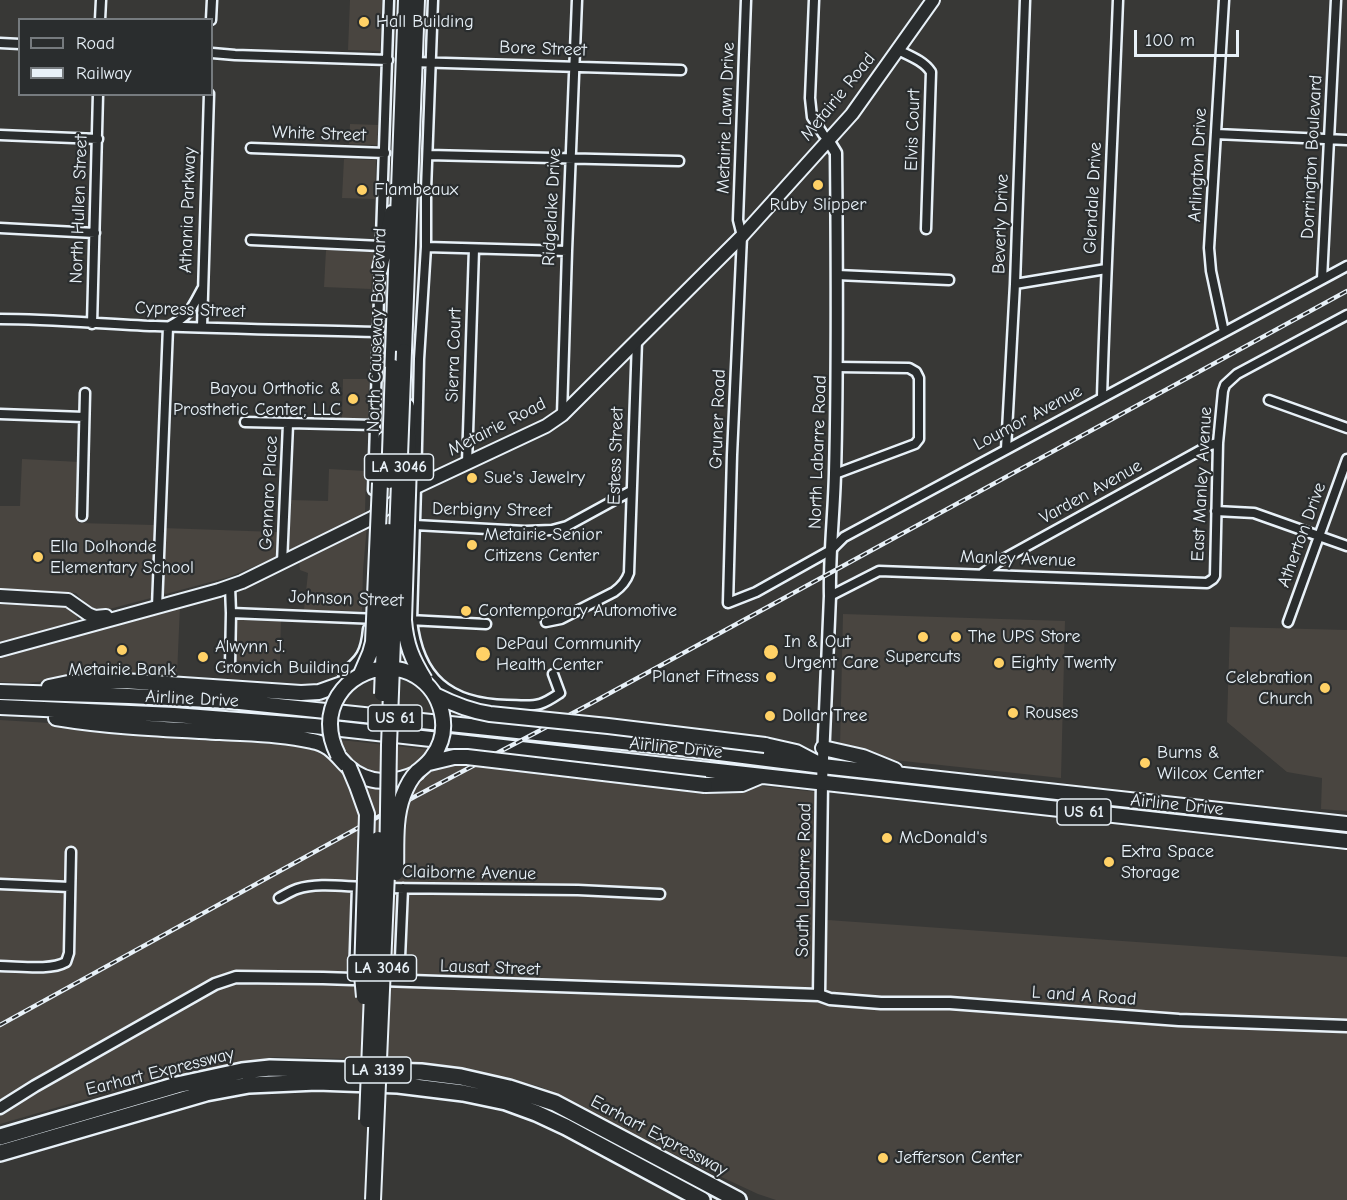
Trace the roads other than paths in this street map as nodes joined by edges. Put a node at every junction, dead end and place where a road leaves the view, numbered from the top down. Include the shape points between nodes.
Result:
1 (101, 0) edge
2 (212, 0) edge
3 (389, 0) edge
4 (406, 0) edge
5 (417, 0) edge
6 (433, 0) edge
7 (576, 0) edge
8 (746, 0) edge
9 (814, 0) edge
10 (933, 0) edge
11 (1025, 0) edge
12 (1118, 0) edge
13 (1224, 0) edge
14 (1336, 0) edge
15 (100, 18) edge
16 (211, 18) edge
17 (0, 43) edge
18 (18, 44) edge
19 (898, 50) junction
20 (213, 53) edge
21 (388, 60) junction
22 (409, 62) junction
23 (431, 62) junction
24 (574, 66) junction
25 (681, 70) dead end
26 (98, 96) edge
27 (208, 96) edge
28 (1216, 134) junction
29 (0, 135) edge
30 (98, 139) junction
31 (1329, 139) junction
32 (828, 140) junction
33 (1347, 140) edge
34 (251, 148) dead end
35 (385, 153) junction
36 (428, 155) junction
37 (571, 158) junction
38 (680, 160) dead end
39 (399, 194) junction
40 (0, 228) edge
41 (926, 229) dead end
42 (95, 232) junction
43 (742, 236) junction
44 (251, 240) dead end
45 (381, 246) junction
46 (426, 247) junction
47 (474, 249) junction
48 (567, 251) junction
49 (1347, 266) edge
50 (380, 269) junction
51 (1106, 269) junction
52 (837, 275) junction
53 (1322, 279) junction
54 (949, 280) dead end
55 (1015, 284) junction
56 (202, 289) junction
57 (1347, 315) edge
58 (0, 319) edge
59 (92, 324) junction
60 (168, 327) junction
61 (202, 327) junction
62 (378, 332) junction
63 (1224, 332) junction
64 (637, 340) junction
65 (399, 351) junction
66 (399, 367) junction
67 (837, 367) junction
68 (85, 393) dead end
69 (1102, 397) junction
70 (1269, 400) dead end
71 (0, 414) edge
72 (562, 415) junction
73 (84, 417) junction
74 (245, 422) dead end
75 (288, 424) junction
76 (375, 425) junction
77 (1347, 428) edge
78 (1218, 443) junction
79 (1006, 449) junction
80 (1347, 459) edge
81 (467, 463) junction
82 (835, 474) junction
83 (416, 487) junction
84 (631, 491) junction
85 (1216, 511) junction
86 (82, 516) dead end
87 (372, 518) junction
88 (415, 525) junction
89 (1319, 536) junction
90 (1347, 546) edge
91 (831, 550) junction
92 (282, 563) junction
93 (982, 574) junction
94 (1209, 582) joint
95 (230, 586) junction
96 (0, 596) edge
97 (830, 596) junction
98 (728, 603) joint
99 (158, 606) junction
100 (81, 609) junction
101 (231, 613) junction
102 (122, 616) junction
103 (369, 619) junction
104 (412, 620) junction
105 (546, 622) dead end
106 (1288, 622) dead end
107 (486, 624) dead end
108 (75, 629) junction
109 (0, 650) edge
110 (230, 666) dead end
111 (553, 674) dead end
112 (351, 676) junction
113 (432, 691) junction
114 (0, 692) edge
115 (19, 692) junction
116 (0, 707) edge
117 (19, 708) junction
118 (823, 748) junction
119 (338, 755) junction
120 (429, 763) junction
121 (822, 766) junction
122 (349, 767) junction
123 (417, 773) junction
124 (904, 775) junction
125 (761, 776) junction
126 (822, 782) junction
127 (1041, 790) junction
128 (989, 802) junction
129 (1279, 816) junction
130 (1347, 824) edge
131 (1277, 833) junction
132 (1347, 841) edge
133 (71, 852) dead end
134 (0, 884) edge
135 (70, 887) junction
136 (357, 887) junction
137 (403, 888) junction
138 (660, 894) dead end
139 (279, 898) dead end
140 (0, 966) edge
141 (354, 979) junction
142 (399, 981) junction
143 (819, 995) junction
144 (1347, 1026) edge
145 (373, 1060) junction
146 (0, 1108) edge
147 (0, 1137) edge
148 (0, 1153) edge
149 (364, 1200) edge
150 (373, 1200) edge
151 (702, 1200) edge
152 (738, 1200) edge

1 - 15 street
2 - 16 street
3 - 21 street, North Causeway Boulevard
4 - 22 highway, North Causeway Boulevard
5 - 22 highway, North Causeway Boulevard
6 - 23 street
7 - 24 street, Ridgelake Drive
8 - 43 street, Metairie Lawn Drive via 738,220
9 - 32 street via 810,98 812,117
10 - 19 main road, Metairie Road
11 - 55 street, Beverly Drive
12 - 51 street, Glendale Drive
13 - 28 street, Arlington Drive
14 - 31 street, Dorrington Boulevard
17 - 18 street
19 - 32 main road, Metairie Road
19 - 41 street, Elvis Court via 931,72
20 - 21 street
21 - 35 street, North Causeway Boulevard
22 - 23 street, Bore Street
22 - 39 highway, North Causeway Boulevard
22 - 65 highway, North Causeway Boulevard
23 - 24 street, Bore Street
23 - 36 street
24 - 25 street, Bore Street
24 - 37 street, Ridgelake Drive
26 - 30 street, North Hullen Street
27 - 56 street, Athania Parkway
28 - 31 street
28 - 63 street, Arlington Drive via 1210,259
29 - 30 street
30 - 42 street, North Hullen Street
31 - 33 street
31 - 53 street, Dorrington Boulevard
32 - 43 main road, Metairie Road
32 - 52 street, North Labarre Road via 836,153
34 - 35 street, White Street
35 - 45 street, North Causeway Boulevard
36 - 37 street
36 - 46 street
37 - 38 street
37 - 48 street, Ridgelake Drive
39 - 50 highway
39 - 65 highway, North Causeway Boulevard
40 - 42 street
42 - 59 street, North Hullen Street
43 - 64 main road, Metairie Road
43 - 98 street, Gruner Road
44 - 45 street
45 - 50 street, North Causeway Boulevard
46 - 47 street
46 - 83 street
47 - 48 street
47 - 81 street, Sierra Court
48 - 72 street, Ridgelake Drive
49 - 53 street, Loumor Avenue
50 - 62 street, North Causeway Boulevard
51 - 55 street
51 - 69 street, Glendale Drive
52 - 54 street
52 - 67 street, North Labarre Road
53 - 63 street, Loumor Avenue
55 - 79 street, Beverly Drive
56 - 60 street via 182,320
56 - 61 street, Athania Parkway
57 - 78 street, East Manley Avenue via 1236,374 1225,385
58 - 59 street, Cypress Street
59 - 60 street, Cypress Street
60 - 61 street, Cypress Street
60 - 99 street
61 - 62 street, Cypress Street
62 - 76 street, North Causeway Boulevard
63 - 69 street, Loumor Avenue
64 - 72 main road, Metairie Road
64 - 84 street, Estess Street
65 - 66 highway, North Causeway Boulevard
66 - 112 highway, bridge via 380,483 373,642
66 - 113 highway, bridge via 409,429 405,635 413,661
66 - 145 highway, North Causeway Boulevard, bridge via 377,860
66 - 145 highway, North Causeway Boulevard / LA 3046, bridge via 387,873
67 - 82 street, North Labarre Road
67 - 82 street via 909,368 916,372 919,439 915,444
68 - 73 street
69 - 79 street, Loumor Avenue
70 - 77 street
71 - 73 street
72 - 81 main road, Metairie Road
73 - 86 street
74 - 75 street
75 - 76 street
75 - 92 street, Gennaro Place
76 - 87 street, North Causeway Boulevard
78 - 85 street, East Manley Avenue
78 - 93 street, Varden Avenue
79 - 91 street, Loumor Avenue via 844,537
80 - 89 street, Atherton Drive
81 - 83 main road, Metairie Road
82 - 91 street, North Labarre Road
83 - 87 main road, Metairie Road
83 - 88 street
84 - 88 street, Derbigny Street via 567,526 552,530
84 - 105 street, Estess Street via 626,581 614,592 561,619
85 - 89 street via 1254,513
85 - 94 street, East Manley Avenue via 1215,576
87 - 92 main road, Metairie Road
87 - 103 street, North Causeway Boulevard
88 - 104 street
89 - 90 street
89 - 106 street, Atherton Drive
91 - 97 street, North Labarre Road
91 - 98 street, Loumor Avenue via 756,592
92 - 95 main road, Metairie Road
93 - 94 street, Manley Avenue
93 - 97 street, Manley Avenue via 879,572
95 - 99 main road, Metairie Road
95 - 101 street
96 - 100 main road via 68,600
97 - 118 street, North Labarre Road
99 - 102 main road, Metairie Road
100 - 102 main road via 95,616
100 - 108 main road
101 - 103 street, Johnson Street
101 - 110 street
102 - 108 main road, Metairie Road
103 - 104 street, Johnson Street
103 - 112 street, North Causeway Boulevard via 366,642
104 - 107 street, Johnson Street
104 - 111 street via 418,652 431,675 443,687 470,701 539,705 560,693
108 - 109 main road, Metairie Road
112 - 113 highway, bridge via 381,668 402,670
112 - 115 highway via 319,692 301,693 138,682 68,683
112 - 119 highway, bridge via 330,716 331,736
113 - 120 highway, bridge via 443,718 438,749
113 - 121 highway, bridge via 462,708 490,714 765,746 796,752
114 - 115 highway, Airline Drive / US 61
115 - 121 highway, Airline Drive / US 61 via 230,701
116 - 117 highway, Airline Drive / US 61
117 - 119 highway via 98,724 314,741
117 - 125 highway, Airline Drive / US 61 via 314,726
118 - 121 street, North Labarre Road
118 - 124 highway via 863,757
119 - 122 highway, bridge
120 - 123 highway, bridge
120 - 125 highway, bridge via 467,757 705,785 742,784
121 - 124 highway, Airline Drive / US 61
121 - 126 street, South Labarre Road
122 - 123 highway, bridge via 382,781
122 - 145 highway, bridge via 367,814 362,975
123 - 145 highway, bridge via 402,797 398,819 391,981
124 - 127 highway, Airline Drive / US 61
125 - 126 highway, Airline Drive / US 61
126 - 128 highway, Airline Drive / US 61
126 - 143 street, South Labarre Road
127 - 128 highway via 1040,798 1032,801
127 - 129 highway, Airline Drive / US 61
128 - 131 highway, Airline Drive / US 61
129 - 130 highway, Airline Drive / US 61
129 - 131 highway
131 - 132 highway, Airline Drive / US 61
133 - 135 street
134 - 135 street
135 - 140 street via 66,962 50,967
136 - 137 street, Claiborne Avenue
136 - 139 street, Claiborne Avenue via 297,889
136 - 141 street
137 - 138 street, Claiborne Avenue
137 - 142 street
141 - 142 street, Lausat Street
141 - 146 street, Lausat Street via 236,977 214,984
142 - 143 street, Lausat Street
143 - 144 street, L and A Road via 881,1003 950,1003 1179,1020
145 - 149 highway, LA 3046, bridge
145 - 150 highway, LA 3046, bridge
147 - 152 highway, Earhart Expressway / LA 3139 via 177,1085 242,1071 270,1068 421,1072 509,1088 555,1103
148 - 151 highway, Earhart Expressway / LA 3139 via 206,1093 249,1085 398,1085 463,1093 536,1113

